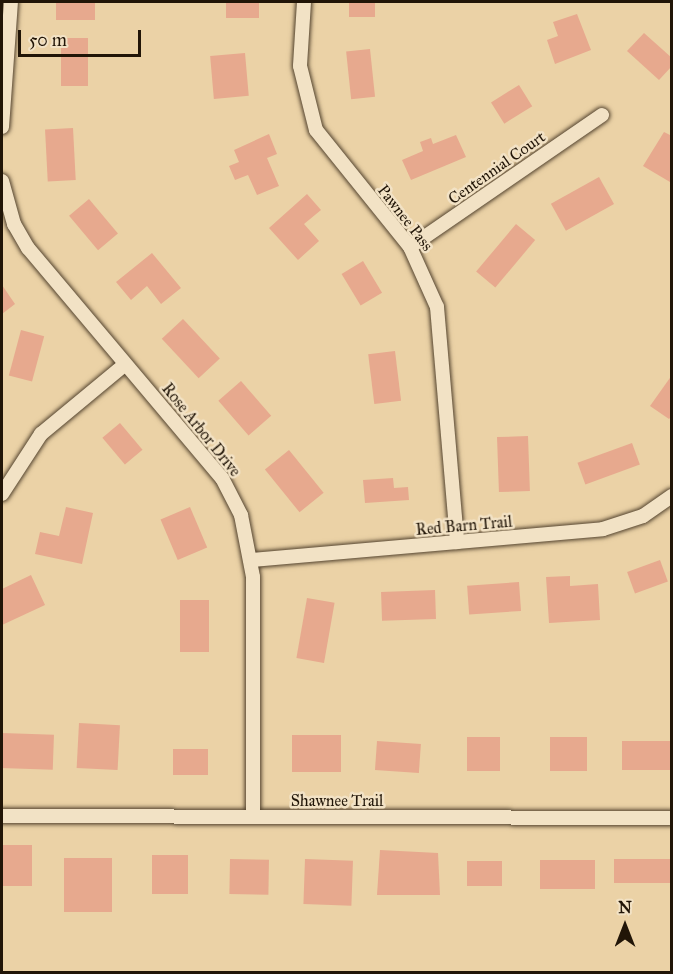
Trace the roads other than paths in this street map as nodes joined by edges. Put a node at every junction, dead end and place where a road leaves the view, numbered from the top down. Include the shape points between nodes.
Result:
1 (11, 2) edge
2 (304, 2) edge
3 (602, 115) dead end
4 (2, 127) edge
5 (2, 181) edge
6 (410, 247) junction
7 (124, 364) junction
8 (2, 494) edge
9 (672, 496) edge
10 (457, 542) junction
11 (252, 560) junction
12 (2, 816) edge
13 (253, 817) junction
14 (672, 818) edge

1 - 4 street
2 - 6 street, Pawnee Pass via 300,66 316,130
3 - 6 street, Centennial Court
5 - 7 street, Rose Arbor Drive via 14,224 28,248
6 - 10 street, Pawnee Pass via 425,274 441,330
7 - 8 street via 41,434
7 - 11 street, Rose Arbor Drive via 222,478 241,515
9 - 10 street, Red Barn Trail via 643,516 603,529
10 - 11 street, Red Barn Trail
11 - 13 street, Rose Arbor Drive
12 - 13 street, Shawnee Trail
13 - 14 street, Shawnee Trail

